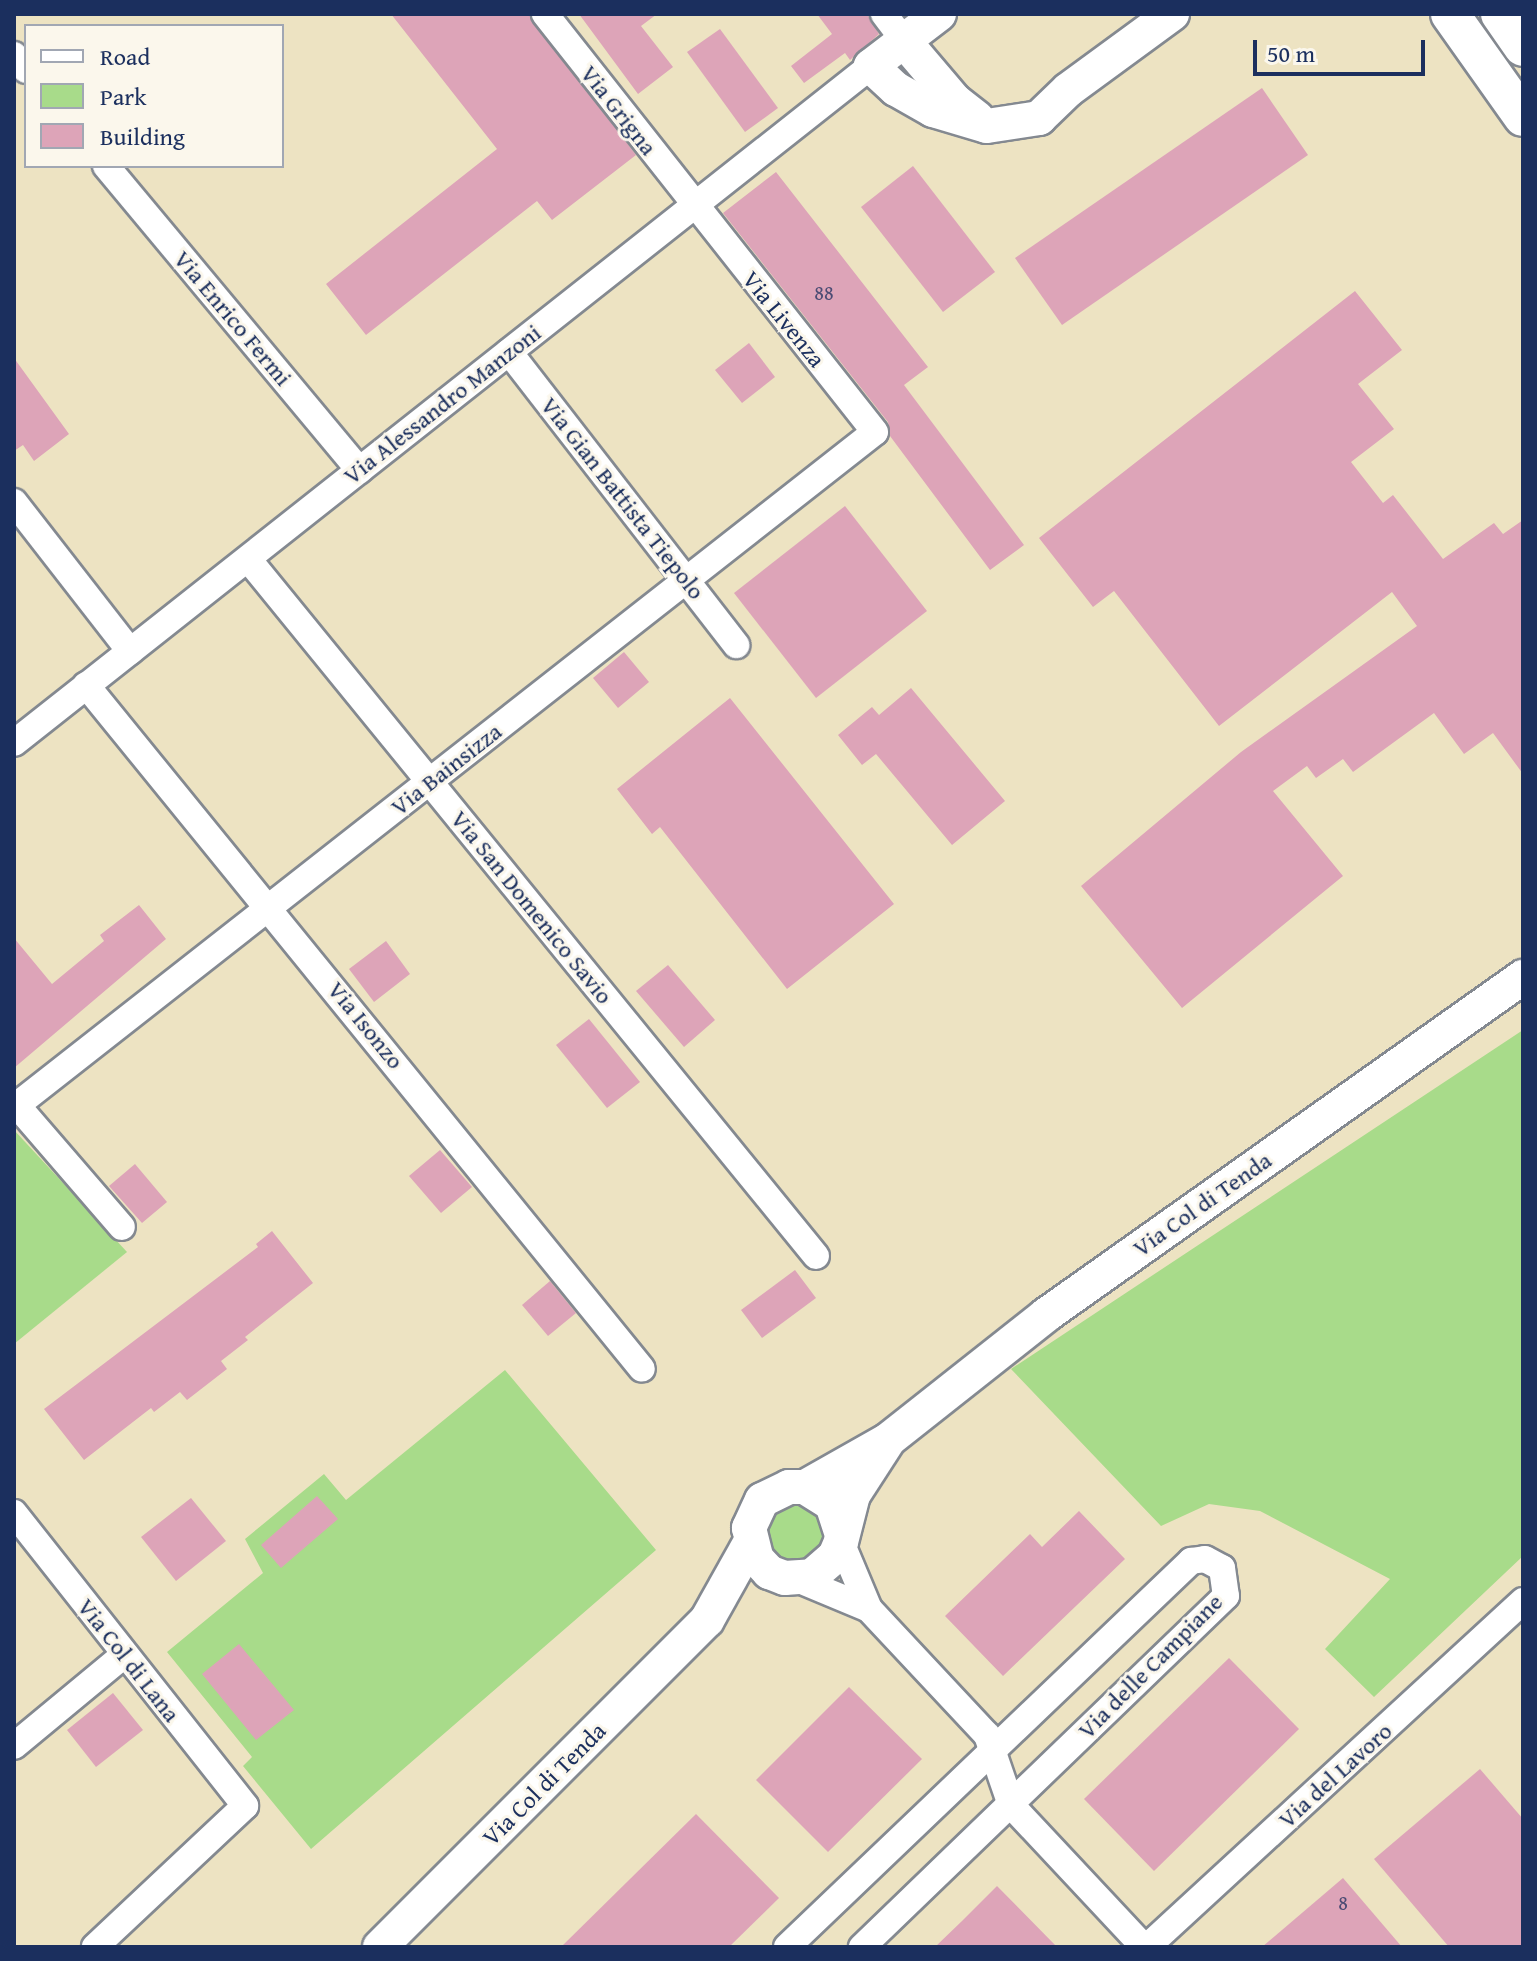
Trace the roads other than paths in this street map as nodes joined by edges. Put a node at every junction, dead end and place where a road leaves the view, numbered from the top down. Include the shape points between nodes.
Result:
1 (545, 14) edge
2 (939, 14) edge
3 (1172, 14) edge
4 (1450, 14) edge
5 (1500, 14) edge
6 (894, 27) edge
7 (1523, 47) edge
8 (871, 66) junction
9 (1523, 117) edge
10 (987, 126) junction
11 (108, 168) edge
12 (693, 205) junction
13 (509, 352) junction
14 (875, 432) joint
15 (359, 470) junction
16 (14, 502) edge
17 (248, 559) junction
18 (687, 579) junction
19 (736, 645) dead end
20 (130, 651) junction
21 (86, 685) junction
22 (14, 743) edge
23 (430, 782) junction
24 (270, 907) junction
25 (1523, 977) edge
26 (15, 1103) edge
27 (122, 1227) dead end
28 (816, 1256) dead end
29 (642, 1369) dead end
30 (888, 1440) junction
31 (805, 1487) junction
32 (14, 1513) edge
33 (841, 1539) junction
34 (750, 1543) junction
35 (791, 1578) junction
36 (1523, 1601) edge
37 (869, 1609) junction
38 (707, 1620) junction
39 (124, 1655) junction
40 (14, 1746) edge
41 (994, 1749) junction
42 (1011, 1805) junction
43 (95, 1947) edge
44 (380, 1947) edge
45 (787, 1947) edge
46 (862, 1947) edge
47 (1146, 1947) edge

1 - 12 street, Via Grigna
2 - 6 main road, Via Alessandro Manzoni
3 - 10 main road via 1068,90 1039,118
4 - 9 highway
5 - 7 highway
6 - 8 main road, Via Alessandro Manzoni
6 - 10 main road via 955,101
8 - 10 main road via 896,89 933,110
8 - 12 street, Via Alessandro Manzoni
11 - 15 street, Via Enrico Fermi
12 - 13 street, Via Alessandro Manzoni
12 - 14 street, Via Livenza
13 - 15 street, Via Alessandro Manzoni
13 - 18 street, Via Gian Battista Tiepolo
14 - 18 street, Via Bainsizza
15 - 17 street, Via Alessandro Manzoni
16 - 20 street
17 - 20 street, Via Alessandro Manzoni
17 - 23 street, Via San Domenico Savio
18 - 19 street, Via Gian Battista Tiepolo
18 - 23 street, Via Bainsizza
20 - 21 street, Via Alessandro Manzoni
21 - 22 street, Via Alessandro Manzoni
21 - 24 street, Via Isonzo
23 - 24 street, Via Bainsizza
23 - 28 street, Via San Domenico Savio
24 - 26 street, Via Bainsizza
24 - 29 street, Via Isonzo
25 - 30 main road, Via Col di Tenda via 1046,1315
26 - 27 street
30 - 31 main road, Via Col di Tenda
30 - 33 main road, Via Col di Tenda via 853,1495
31 - 33 main road via 832,1504
31 - 34 main road, Via Col di Tenda via 774,1491 762,1500 753,1513
32 - 39 street, Via Col di Lana
33 - 35 main road, Via Col di Tenda via 825,1568
33 - 37 street
34 - 35 main road via 769,1572
34 - 38 main road, Via Col di Tenda
35 - 37 street
35 - 38 main road, Via Col di Tenda
36 - 47 street, Via del Lavoro
37 - 41 street via 987,1735
38 - 44 main road, Via Col di Tenda
39 - 40 street
39 - 43 street, Via Col di Lana via 245,1806
41 - 42 street
41 - 42 street, Via delle Campiane via 1191,1561 1205,1559 1222,1568 1226,1596
41 - 45 street, Via delle Campiane
42 - 46 street, Via delle Campiane
42 - 47 street

